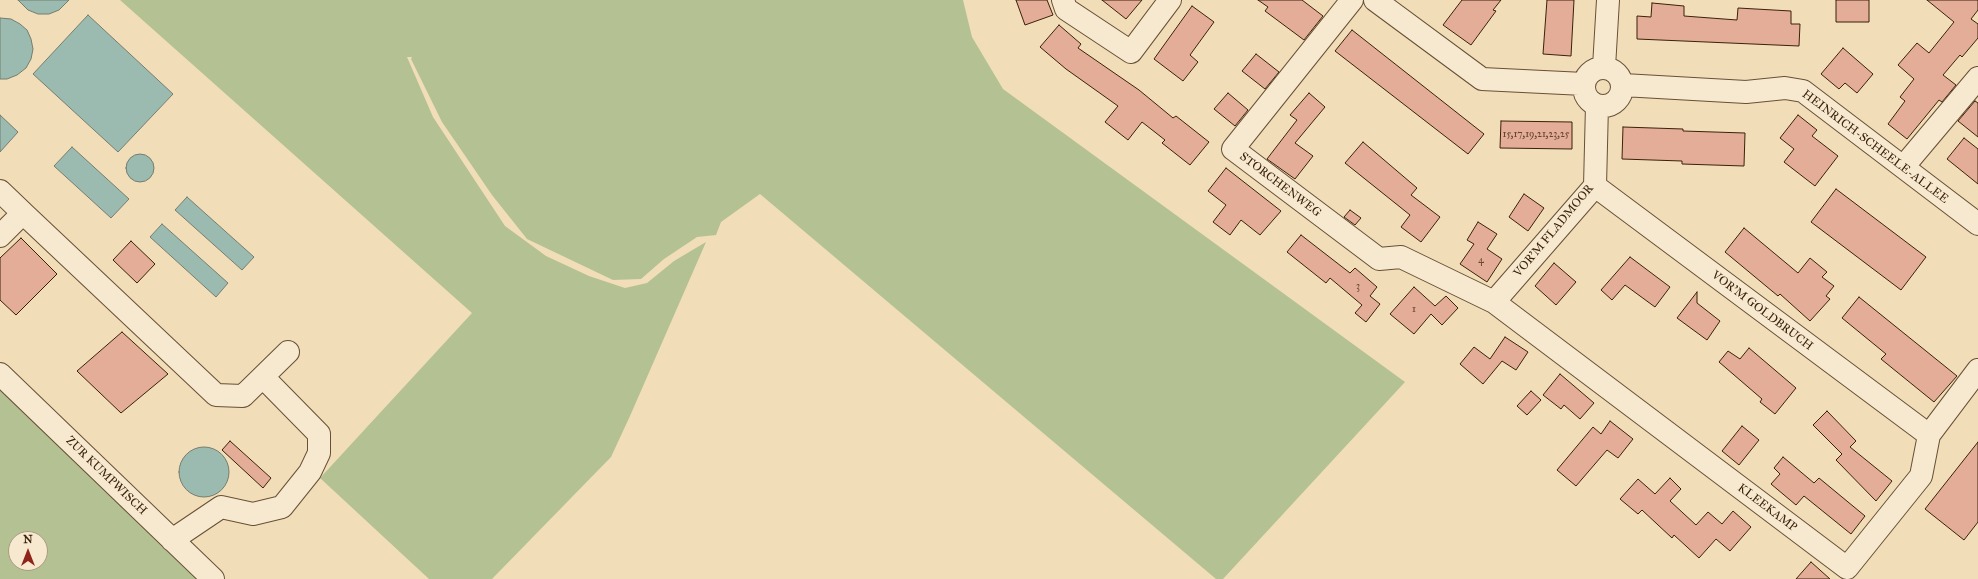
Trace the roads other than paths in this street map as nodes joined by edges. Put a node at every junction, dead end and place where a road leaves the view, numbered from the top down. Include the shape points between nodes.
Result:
1 (1064, 0) edge
2 (1170, 0) edge
3 (1352, 0) edge
4 (1375, 0) edge
5 (1608, 0) edge
6 (1604, 67) junction
7 (1978, 78) edge
8 (1584, 84) junction
9 (1623, 85) junction
10 (1597, 106) junction
11 (1904, 166) junction
12 (1596, 186) junction
13 (0, 191) edge
14 (23, 213) junction
15 (1978, 224) edge
16 (0, 236) edge
17 (1494, 302) junction
18 (288, 352) dead end
19 (1978, 370) edge
20 (0, 374) edge
21 (263, 377) junction
22 (1929, 435) junction
23 (172, 540) junction
24 (213, 579) edge

1 - 2 street via 1066,9 1131,52
3 - 17 street, STORCHENWEG via 1233,149 1379,259 1401,257
4 - 8 street via 1482,80
5 - 6 street
6 - 8 street via 1590,72
6 - 9 street via 1616,72
7 - 11 street
8 - 10 street via 1585,94
9 - 10 street via 1616,101 1610,105
9 - 11 street, HEINRICH-SCHEELE-ALLEE via 1746,92 1785,88 1803,91
10 - 12 street, VOR'M FLADMOOR
11 - 15 street, HEINRICH-SCHEELE-ALLEE
12 - 17 street, VOR'M FLADMOOR
12 - 22 street, VOR'M GOLDBRUCH
13 - 14 street
14 - 16 street
14 - 21 street via 216,395 243,396
17 - 22 street, KLEEKAMP via 1847,568 1921,476
18 - 21 street
19 - 22 street, KLEEKAMP
20 - 23 street, ZUR KUMPWISCH
21 - 23 street via 319,434 319,453 310,472 282,507 252,514 221,508
23 - 24 street, ZUR KUMPWISCH

